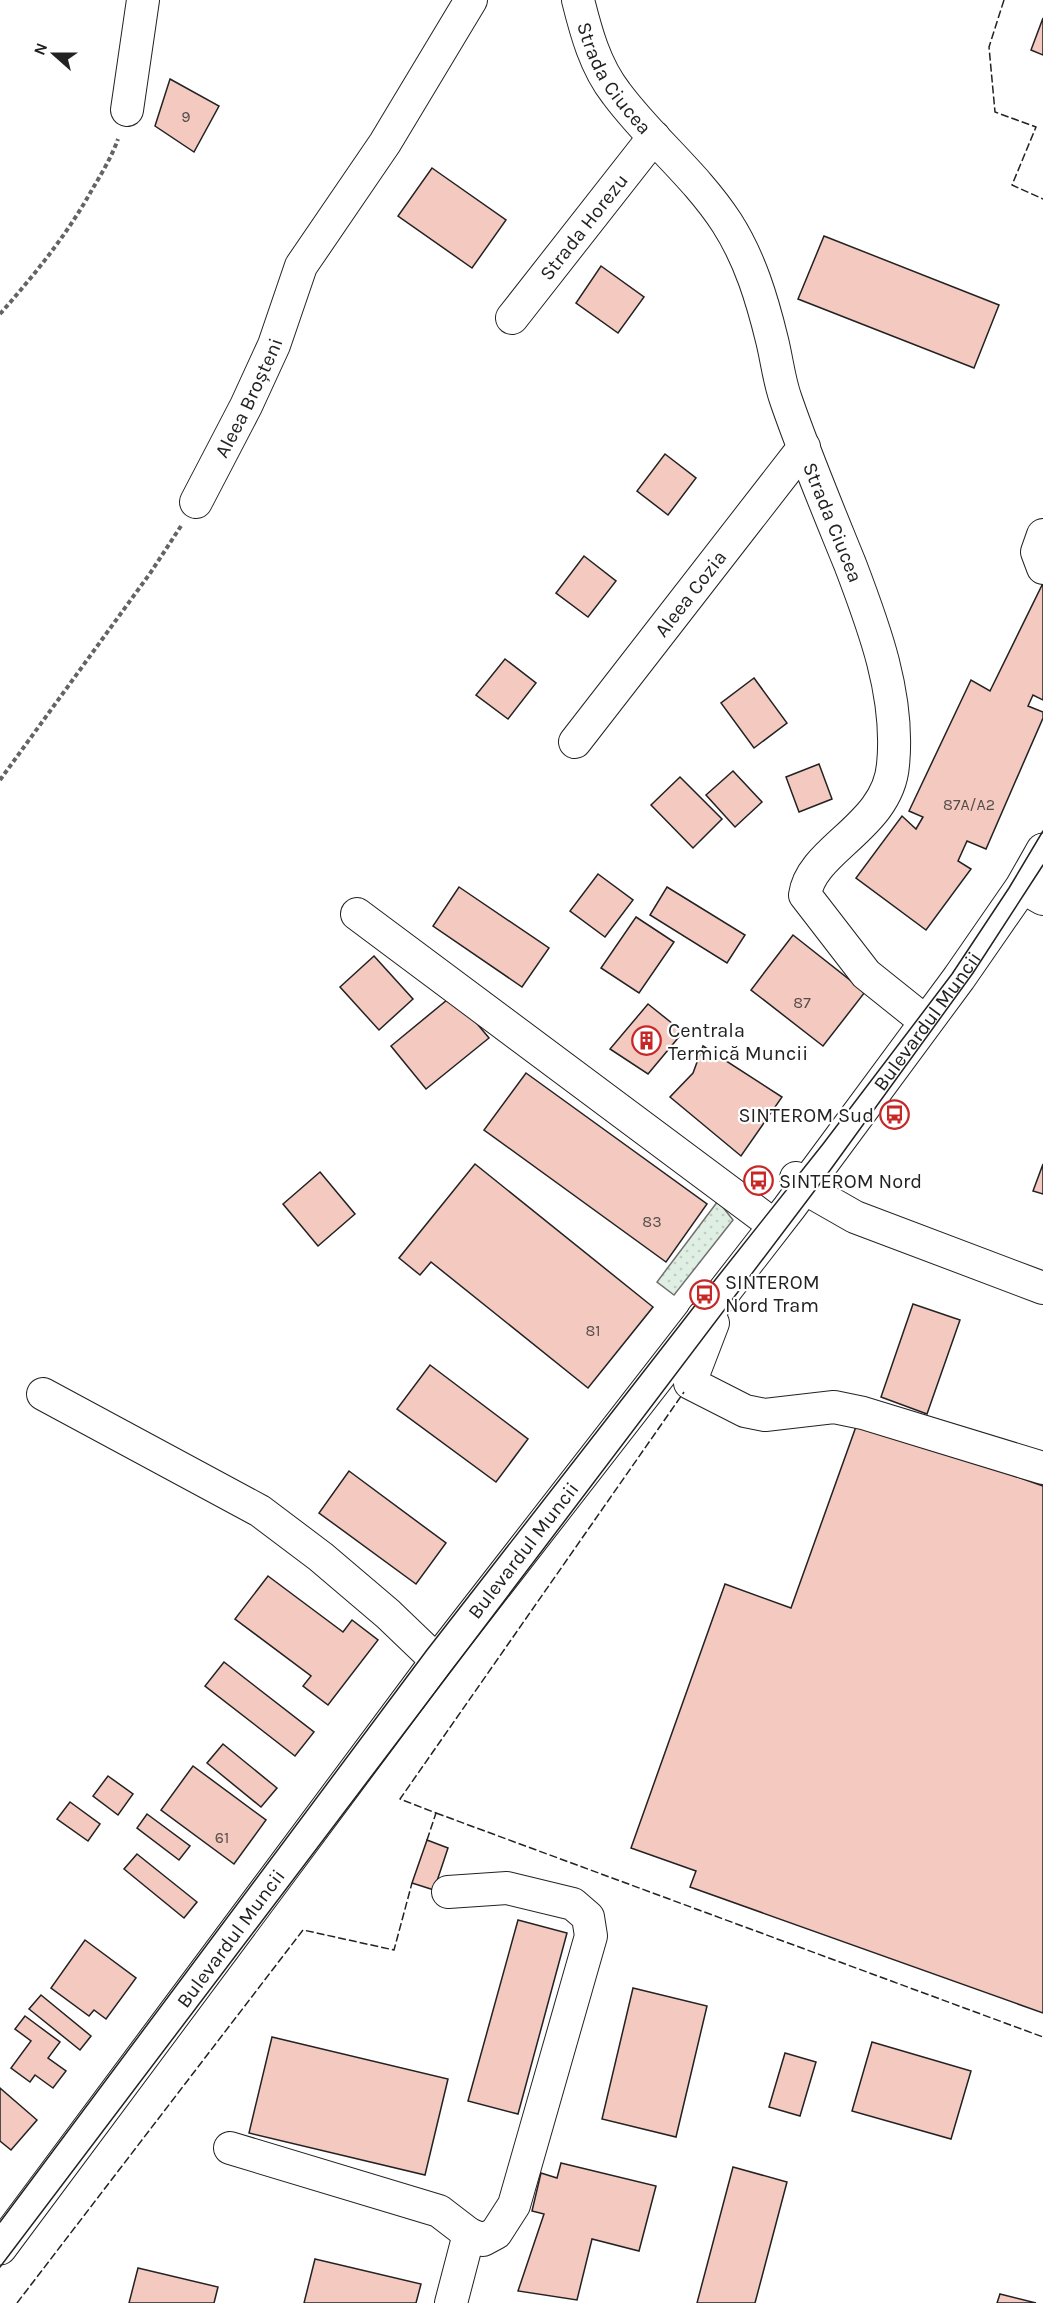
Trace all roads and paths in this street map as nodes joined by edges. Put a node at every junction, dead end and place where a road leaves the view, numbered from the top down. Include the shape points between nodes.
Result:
1 (143, 0) edge
2 (471, 0) edge
3 (578, 0) edge
4 (127, 110) joint
5 (654, 137) junction
6 (0, 314) edge
7 (512, 318) dead end
8 (804, 447) junction
9 (196, 502) joint
10 (1043, 535) edge
11 (1043, 568) edge
12 (575, 742) dead end
13 (0, 780) edge
14 (1043, 850) edge
15 (1032, 893) edge
16 (357, 914) dead end
17 (926, 1022) junction
18 (800, 1182) junction
19 (775, 1226) junction
20 (1043, 1288) edge
21 (703, 1317) junction
22 (43, 1394) dead end
23 (1043, 1468) edge
24 (437, 1661) junction
25 (448, 1892) dead end
26 (230, 2148) dead end
27 (469, 2234) junction
28 (3, 2237) edge
29 (451, 2303) edge

1 - 4 street
2 - 9 street, Aleea Broșteni via 385,143 301,266 274,345
3 - 5 street, Strada Ciucea via 598,63 614,92
4 - 6 path via 116,145 75,221
5 - 7 street, Strada Horezu
5 - 8 street, Strada Ciucea via 699,186 749,261 785,397
8 - 12 street, Aleea Cozia
8 - 17 street, Strada Ciucea via 870,618 883,663 894,738 894,766 883,797 873,813 819,867 806,884 805,895 866,974
9 - 13 path via 151,572
10 - 11 street via 1037,552
14 - 15 main road, Bulevardul Muncii
15 - 17 main road, Bulevardul Muncii
16 - 19 street
17 - 18 main road, Bulevardul Muncii
18 - 19 main road, Bulevardul Muncii
18 - 20 street via 855,1218
19 - 21 main road, Bulevardul Muncii
21 - 23 street via 713,1323 690,1383 745,1411 765,1415 834,1407
21 - 24 main road, Bulevardul Muncii
22 - 24 street via 260,1510 388,1614
24 - 28 main road, Bulevardul Muncii
25 - 27 street via 507,1888 573,1904 588,1917 591,1936 514,2205 496,2233 483,2240
26 - 27 street via 440,2211
27 - 29 street

